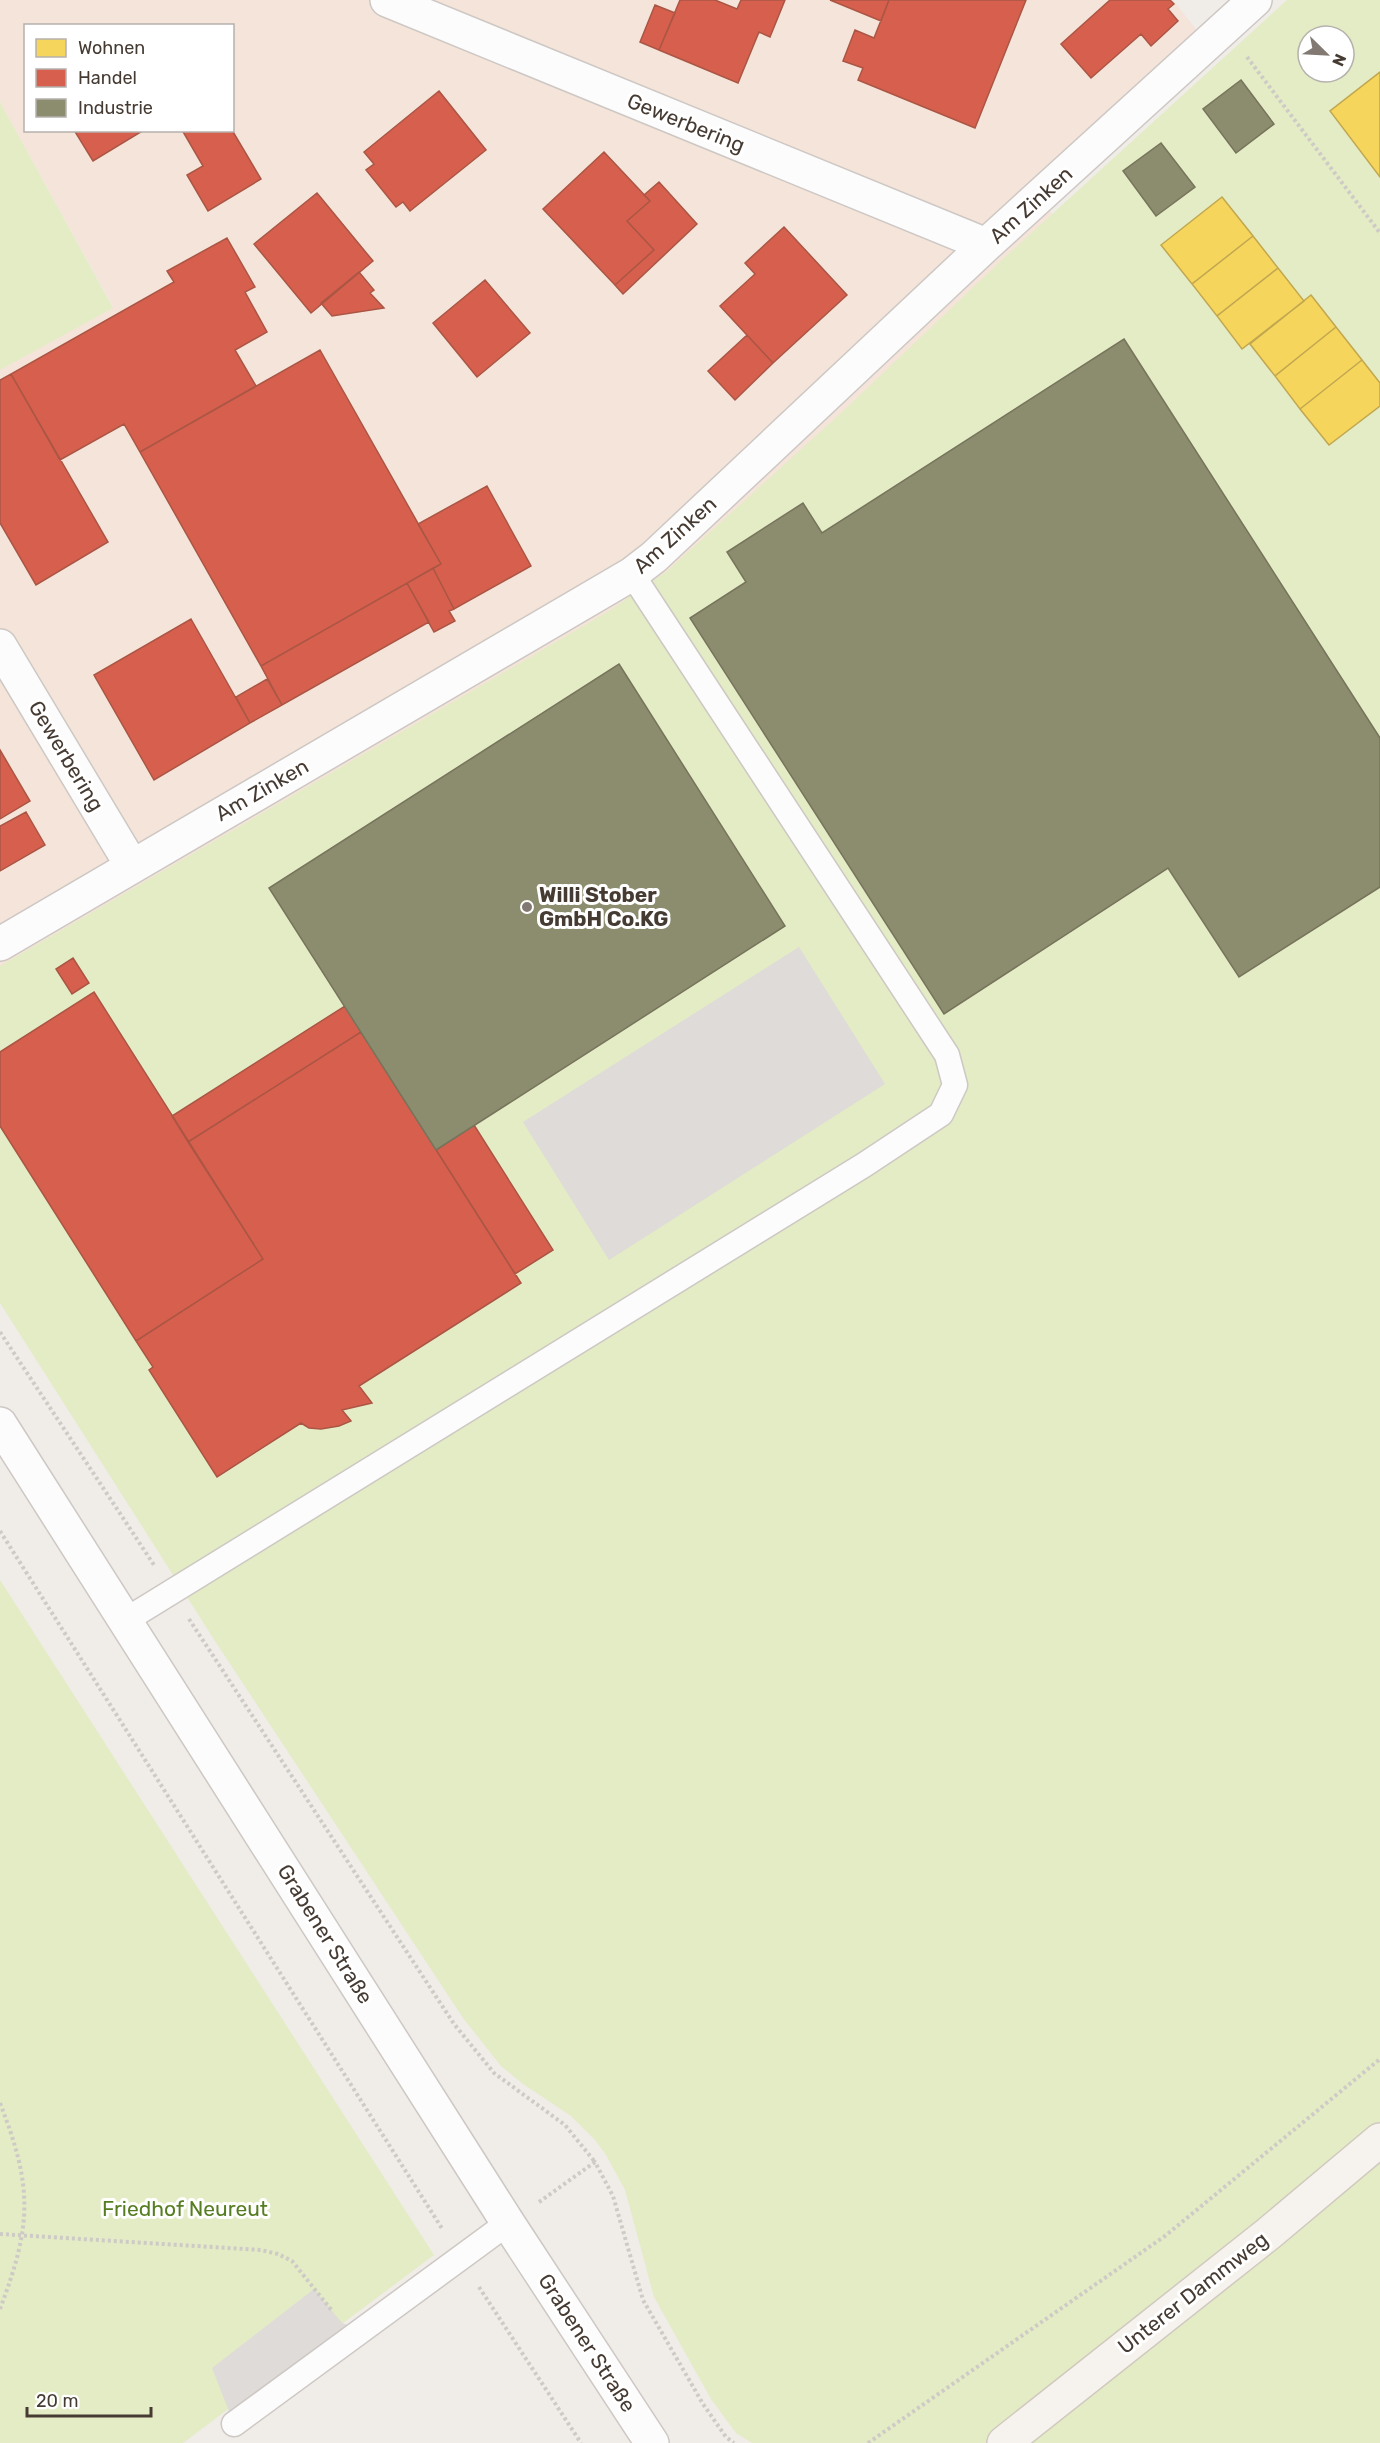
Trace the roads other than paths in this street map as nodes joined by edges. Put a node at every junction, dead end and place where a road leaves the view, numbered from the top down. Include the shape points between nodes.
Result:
1 (387, 0) edge
2 (1256, 0) edge
3 (986, 245) junction
4 (632, 574) junction
5 (0, 646) edge
6 (132, 866) junction
7 (0, 944) edge
8 (0, 1424) edge
9 (126, 1620) junction
10 (1380, 2140) edge
11 (508, 2223) junction
12 (234, 2424) dead end
13 (652, 2443) edge
14 (1005, 2443) edge

1 - 3 street, Gewerbering
2 - 3 street, Am Zinken
3 - 4 street, Am Zinken
4 - 6 street, Am Zinken
4 - 9 lane via 946,1055 955,1085 941,1114
5 - 6 street, Gewerbering
6 - 7 street, Am Zinken
8 - 9 street, Grabener Straße
9 - 11 street, Grabener Straße
10 - 14 main road, Unterer Dammweg via 1268,2235
11 - 12 lane
11 - 13 street, Grabener Straße

